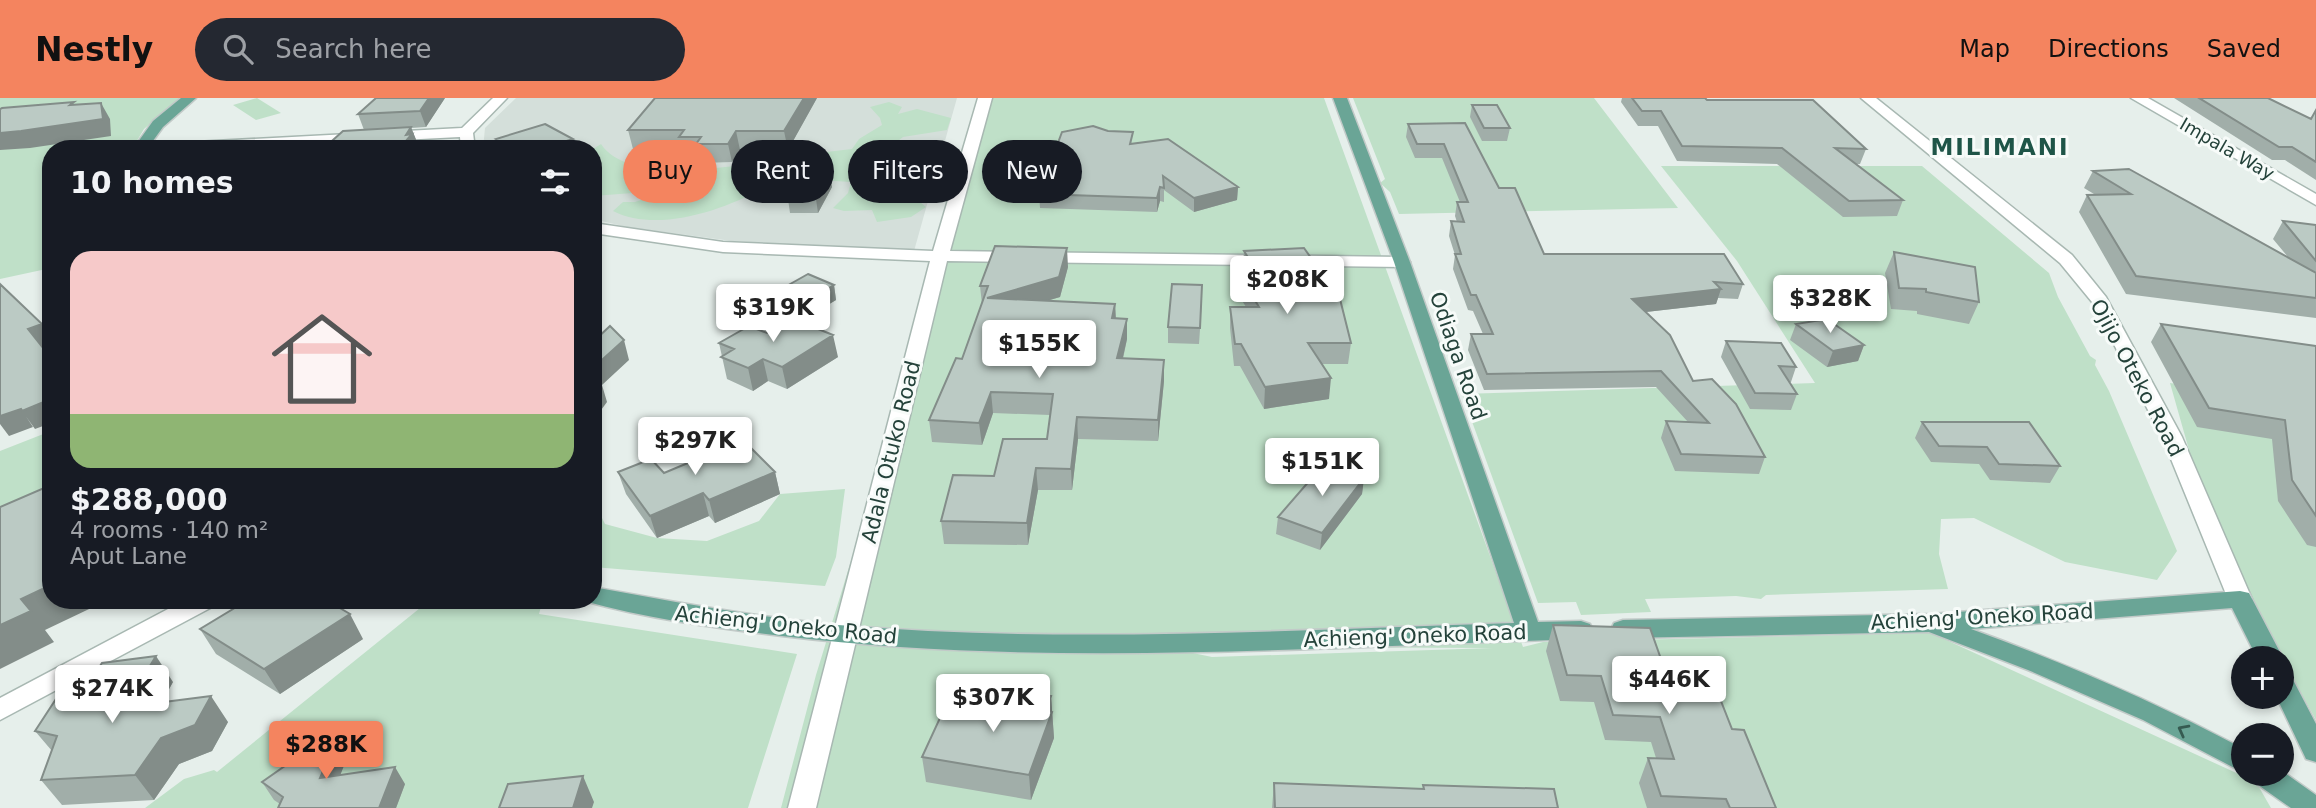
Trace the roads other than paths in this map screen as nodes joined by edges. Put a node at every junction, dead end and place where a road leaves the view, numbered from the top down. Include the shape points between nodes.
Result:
1 (189, 98) edge
2 (500, 98) edge
3 (985, 98) edge
4 (1340, 98) edge
5 (1868, 98) edge
6 (2138, 98) edge
7 (466, 132) junction
8 (146, 140) edge
9 (313, 140) edge
10 (467, 140) edge
11 (2316, 200) edge
12 (602, 229) edge
13 (940, 256) junction
14 (1402, 262) junction
15 (602, 597) edge
16 (2240, 599) junction
17 (188, 609) edge
18 (1931, 623) junction
19 (1529, 631) junction
20 (846, 636) junction
21 (2264, 646) edge
22 (2294, 707) edge
23 (0, 710) edge
24 (2316, 751) edge
25 (2231, 755) edge
26 (2281, 786) edge
27 (802, 808) edge
28 (2313, 808) edge

1 - 8 main road
2 - 7 street
3 - 13 street, Adala Otuko Road
4 - 14 main road, Odiaga Road
5 - 16 street, Ojijo Oteko Road via 2066,259 2100,301 2172,437
6 - 11 street, Impala Way
7 - 9 street
7 - 10 street
12 - 13 street via 723,247
13 - 14 street
13 - 20 street, Adala Otuko Road
14 - 19 main road, Odiaga Road
15 - 20 main road, Achieng' Oneko Road via 668,613
16 - 18 main road, Achieng' Oneko Road
16 - 21 main road, Ojijo Oteko Road
17 - 23 street
18 - 19 main road, Achieng' Oneko Road
25 -> 18 main road via 2152,713
19 - 20 main road, Achieng' Oneko Road via 1053,645
20 - 27 street, Adala Otuko Road
22 - 24 main road
26 - 28 main road

